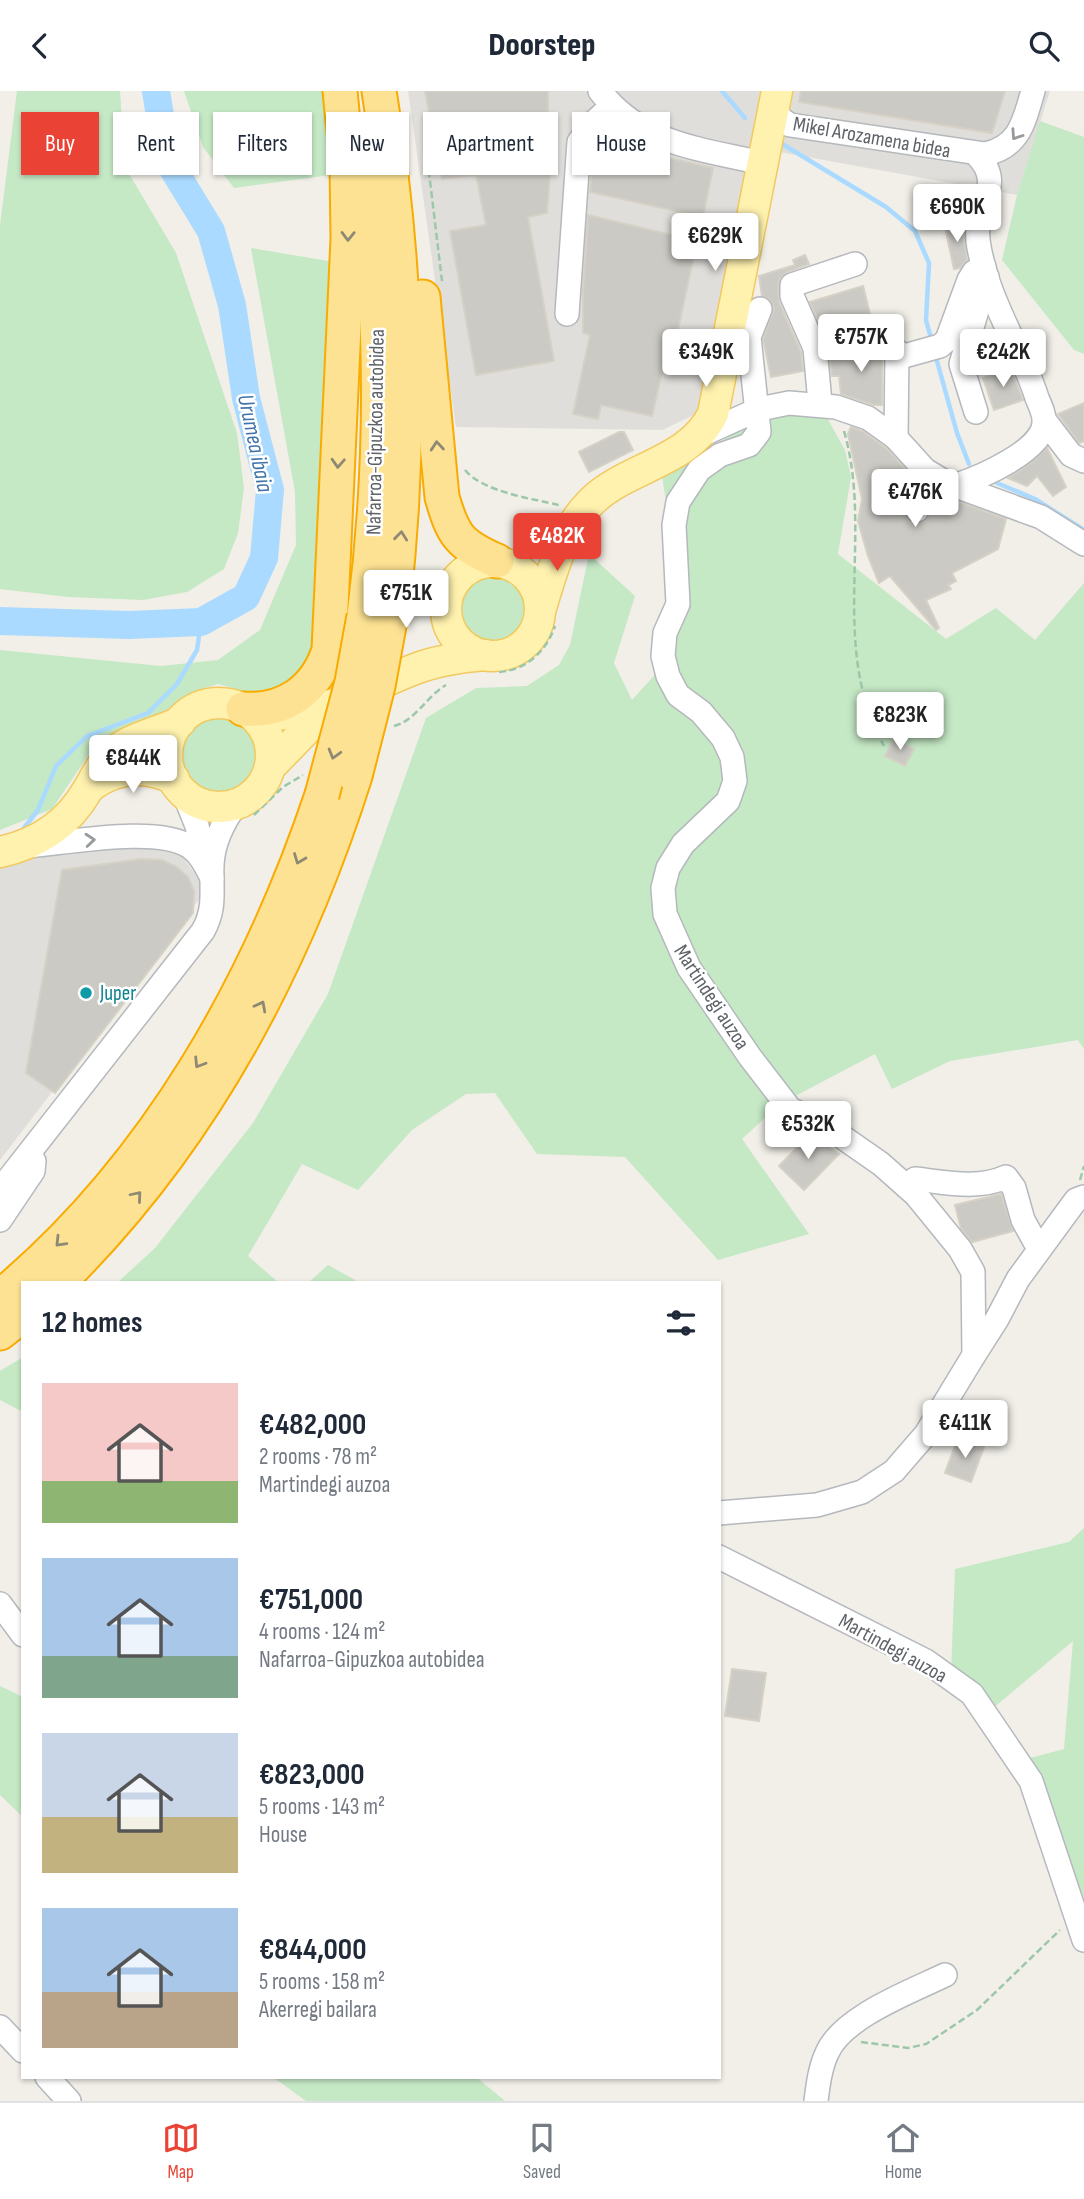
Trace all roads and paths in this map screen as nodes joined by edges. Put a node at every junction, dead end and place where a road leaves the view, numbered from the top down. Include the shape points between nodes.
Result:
1 (340, 91) edge
2 (352, 91) edge
3 (379, 91) edge
4 (1033, 91) edge
5 (606, 99) edge
6 (777, 104) edge
7 (976, 155) junction
8 (762, 160) junction
9 (429, 175) edge
10 (855, 264) dead end
11 (985, 272) junction
12 (443, 288) dead end
13 (760, 309) dead end
14 (567, 314) dead end
15 (867, 338) dead end
16 (815, 348) junction
17 (719, 405) junction
18 (828, 405) junction
19 (755, 410) junction
20 (976, 412) dead end
21 (1045, 421) junction
22 (896, 438) junction
23 (695, 439) junction
24 (1084, 461) edge
25 (461, 465) dead end
26 (925, 470) junction
27 (957, 485) junction
28 (917, 510) dead end
29 (575, 522) junction
30 (1084, 544) edge
31 (506, 564) junction
32 (446, 607) junction
33 (541, 608) junction
34 (379, 610) junction
35 (485, 655) junction
36 (399, 676) junction
37 (340, 704) junction
38 (246, 711) junction
39 (180, 722) junction
40 (884, 746) dead end
41 (270, 767) junction
42 (178, 785) junction
43 (90, 786) junction
44 (237, 803) junction
45 (11, 849) edge
46 (209, 871) junction
47 (34, 1148) junction
48 (906, 1186) junction
49 (0, 1190) edge
50 (1084, 1197) edge
51 (0, 1220) edge
52 (1039, 1249) junction
53 (60, 1281) edge
54 (0, 1297) edge
55 (21, 1317) edge
56 (0, 1333) edge
57 (974, 1355) junction
58 (721, 1513) edge
59 (721, 1558) edge
60 (0, 1604) edge
61 (21, 1632) edge
62 (1082, 1933) edge
63 (945, 1975) dead end
64 (0, 2027) edge
65 (855, 2042) dead end
66 (21, 2049) edge
67 (49, 2079) edge
68 (69, 2101) edge
69 (816, 2101) edge

1 -> 38 highway via 348,239 329,650 319,674 291,700
2 - 34 highway, Nafarroa-Gipuzkoa autobidea via 372,237 379,405 375,534
31 -> 3 highway via 460,541 442,498 414,231 400,149
34 -> 3 highway, Nafarroa-Gipuzkoa autobidea via 404,495 407,391 399,235
4 -> 7 street, Mikel Arozamena bidea via 1016,138 994,153
5 - 8 street via 643,131
5 - 14 street via 579,142
6 - 7 street, Mikel Arozamena bidea
6 - 8 main road
7 - 11 street, Mikel Arozamena bidea via 990,179 978,226
8 - 17 main road
9 - 12 path
10 - 16 street via 792,285 792,296
11 - 20 street, Mikel Arozamena bidea via 961,364
11 - 21 street, Mikel Arozamena bidea
11 - 22 street via 974,272 969,280 947,339 933,348 897,354
13 - 19 street, Martindegi auzoa via 749,337
15 - 16 street
16 - 18 street
17 - 19 street
17 - 23 main road
18 - 19 street via 789,403
18 - 22 street via 869,418
18 - 40 path via 853,467 854,645 866,710
19 - 23 street
19 - 48 street, Martindegi auzoa via 760,432 749,445 720,455 699,470 678,502 674,525 678,604 665,633 663,656 678,695 701,712 723,738 732,758 734,781 728,801 682,844 668,868 663,888 665,913 689,968 790,1109 828,1127
21 - 24 street, Mikel Arozamena bidea via 1071,455
21 - 27 street via 1040,437 1008,461
22 - 26 street
23 - 29 main road via 605,491
25 - 29 path via 471,477
26 - 27 street
26 - 28 street via 915,494
27 - 30 street via 1041,517
29 - 31 main road via 545,556
29 - 33 main road
31 - 32 main road via 475,566 456,579
31 - 33 main road via 534,584
32 - 35 main road via 447,620 460,643
32 - 36 main road via 427,644
33 - 35 main road via 534,634 524,645 505,654
53 -> 34 highway, Nafarroa-Gipuzkoa autobidea, bridge via 142,1192 188,1130 272,985 308,907 355,776 378,686
34 -> 54 highway, Nafarroa-Gipuzkoa autobidea, bridge via 352,682 322,795 285,897 249,975 167,1114 120,1175 59,1244
35 - 36 main road via 441,661
36 - 37 main road
37 - 38 main road via 295,714
37 - 41 main road via 309,727
38 - 39 main road via 230,704 202,706
38 - 41 main road via 266,732
39 - 42 main road via 168,750
39 - 43 main road via 115,751
41 - 44 main road via 254,793
42 - 43 main road via 153,771 131,769
42 - 44 main road via 207,805
42 - 46 street via 197,826
43 - 45 main road via 61,823
44 - 46 street via 217,838
45 -> 46 street via 153,835 188,846
46 - 47 street via 214,904 203,931
47 - 49 street
47 - 51 street via 33,1171
48 - 52 street via 915,1179 972,1184 1006,1177
48 - 57 street, Martindegi auzoa via 960,1249 973,1272
50 - 52 street via 1076,1200
52 - 57 street
55 - 56 highway
57 - 58 street via 926,1434 894,1471 862,1492 817,1505
59 - 62 street, Martindegi auzoa via 926,1661 972,1694 1031,1781
60 - 61 street
62 - 65 path via 1067,1926 1055,1933 978,2010 926,2044 908,2048
63 - 69 street via 859,2019 840,2035 828,2050
64 - 66 street
67 - 68 street

